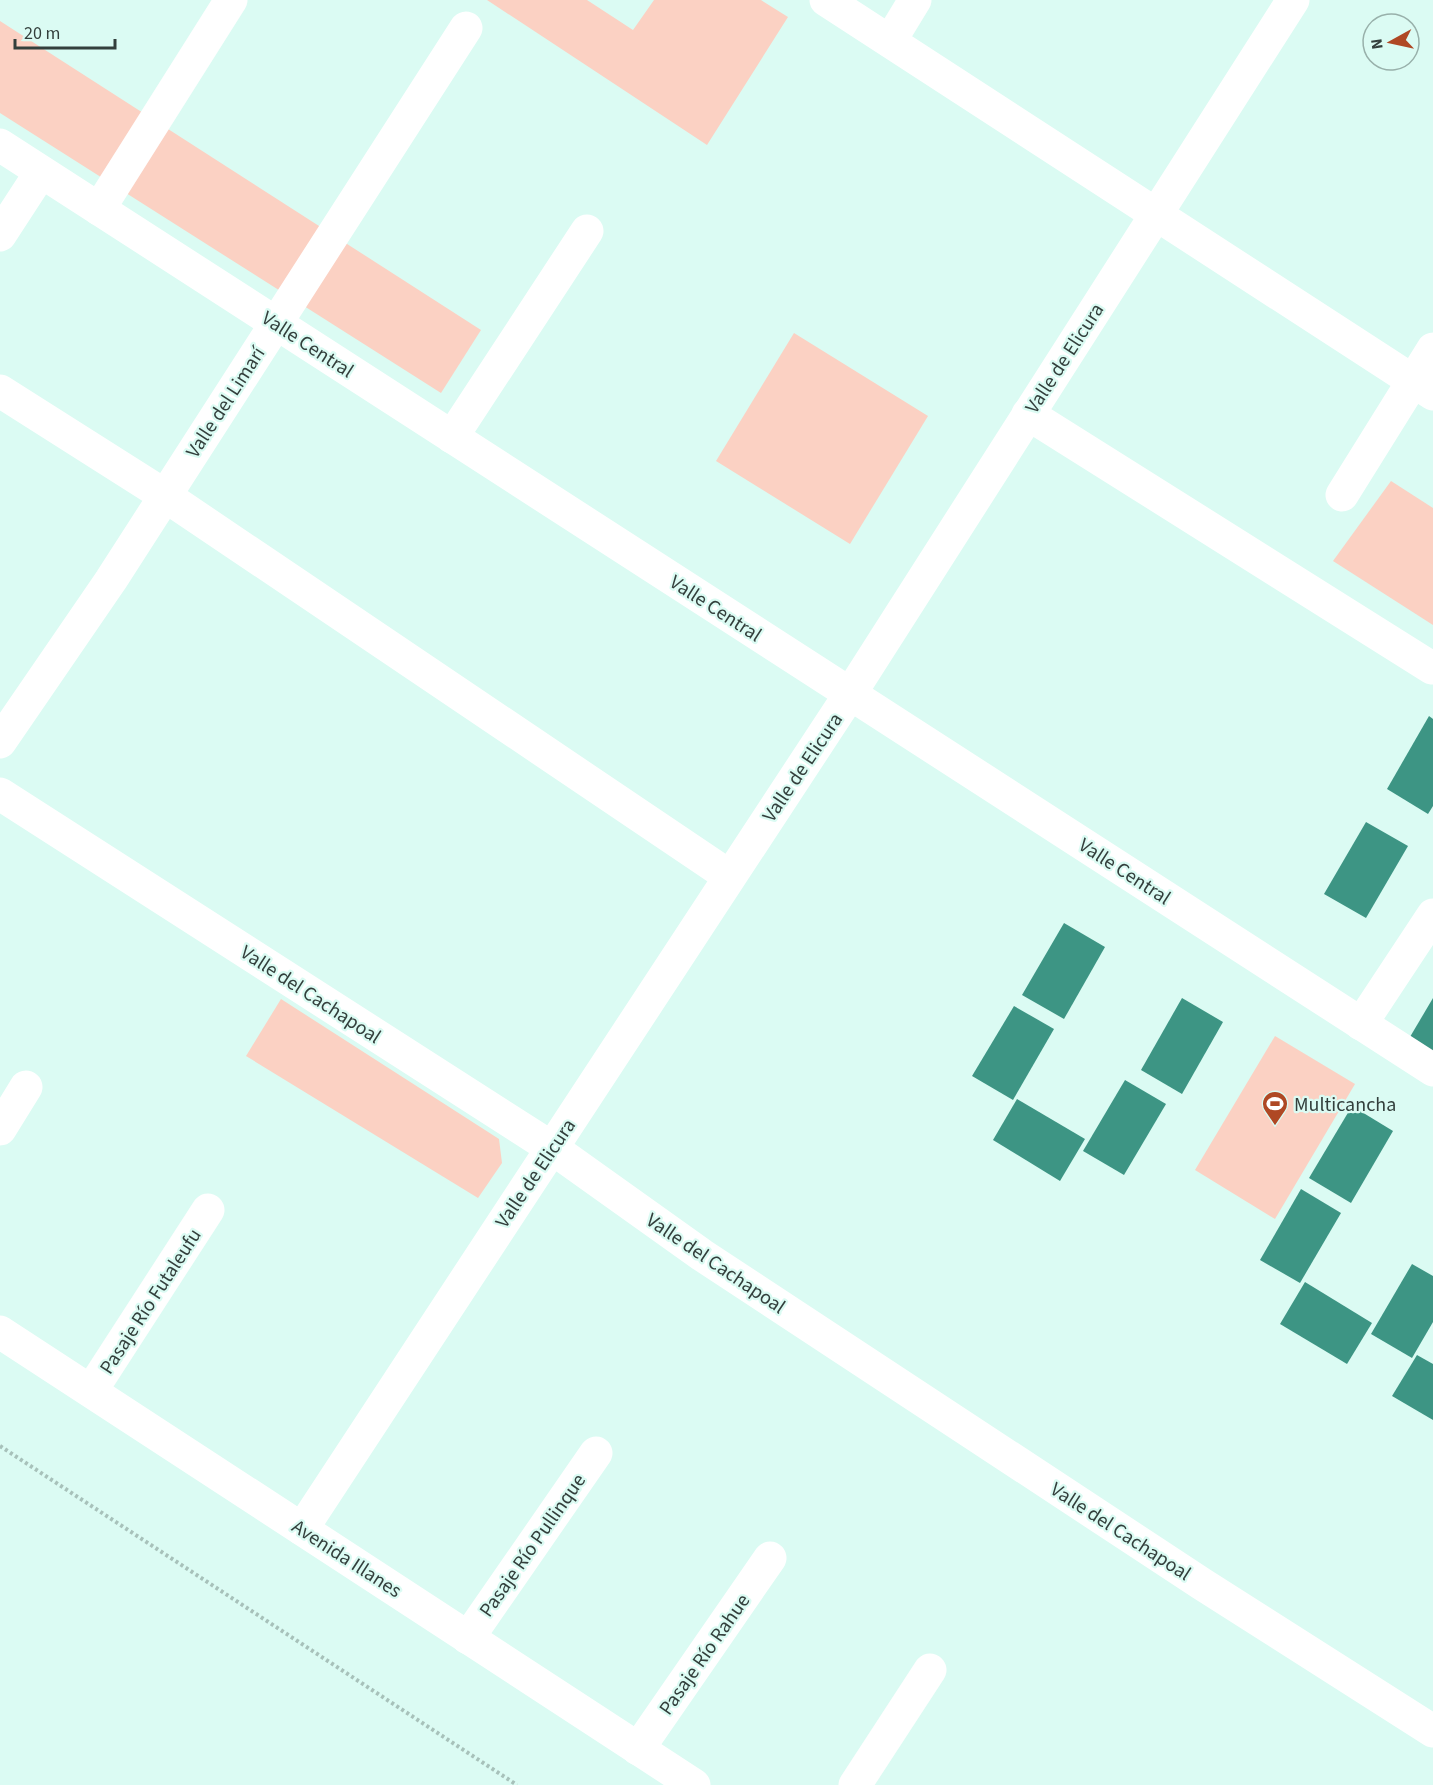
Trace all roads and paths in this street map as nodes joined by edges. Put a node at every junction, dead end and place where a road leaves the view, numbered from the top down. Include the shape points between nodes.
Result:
1 (231, 0) edge
2 (826, 0) edge
3 (915, 0) edge
4 (1293, 0) edge
5 (466, 28) dead end
6 (890, 41) junction
7 (0, 145) edge
8 (41, 172) junction
9 (99, 209) junction
10 (1157, 216) junction
11 (587, 231) dead end
12 (0, 235) edge
13 (276, 324) junction
14 (1433, 349) edge
15 (1423, 387) edge
16 (0, 391) edge
17 (1028, 414) junction
18 (452, 437) junction
19 (164, 495) junction
20 (1342, 495) dead end
21 (1432, 668) edge
22 (850, 694) junction
23 (0, 742) edge
24 (0, 794) edge
25 (729, 876) junction
26 (1433, 915) edge
27 (1361, 1024) junction
28 (1433, 1070) edge
29 (26, 1087) dead end
30 (0, 1129) edge
31 (552, 1148) junction
32 (208, 1210) dead end
33 (0, 1332) edge
34 (91, 1391) junction
35 (0, 1446) edge
36 (596, 1453) dead end
37 (302, 1529) junction
38 (770, 1558) dead end
39 (468, 1638) junction
40 (930, 1670) dead end
41 (1433, 1731) edge
42 (638, 1749) junction
43 (517, 1785) edge
44 (694, 1785) edge
45 (855, 1785) edge

1 - 9 street
2 - 6 street
3 - 6 street
4 - 10 street, Valle de Elicura
5 - 13 street, Valle del Limarí
6 - 10 street
7 - 8 street, Valle Central
8 - 9 street, Valle Central
8 - 12 street
9 - 13 street, Valle Central
10 - 15 street
10 - 17 street, Valle de Elicura
11 - 18 street
13 - 18 street, Valle Central
13 - 19 street, Valle del Limarí
14 - 15 street
15 - 20 street
16 - 19 street
17 - 21 street
17 - 22 street, Valle de Elicura
18 - 22 street, Valle Central
19 - 23 street, Valle del Limarí
19 - 25 street
22 - 25 street, Valle de Elicura
22 - 27 street, Valle Central
24 - 31 street, Valle del Cachapoal
25 - 31 street, Valle de Elicura
26 - 27 street
27 - 28 street, Valle Central
29 - 30 street
31 - 37 street, Valle de Elicura
31 - 41 street, Valle del Cachapoal via 712,1262
32 - 34 street, Pasaje Río Futaleufu
33 - 34 street, Avenida Illanes
34 - 37 street, Avenida Illanes
35 - 43 path
36 - 39 street, Pasaje Río Pullinque
37 - 39 street, Avenida Illanes
38 - 42 street, Pasaje Río Rahue
39 - 42 street, Avenida Illanes
40 - 45 street
42 - 44 street, Avenida Illanes

